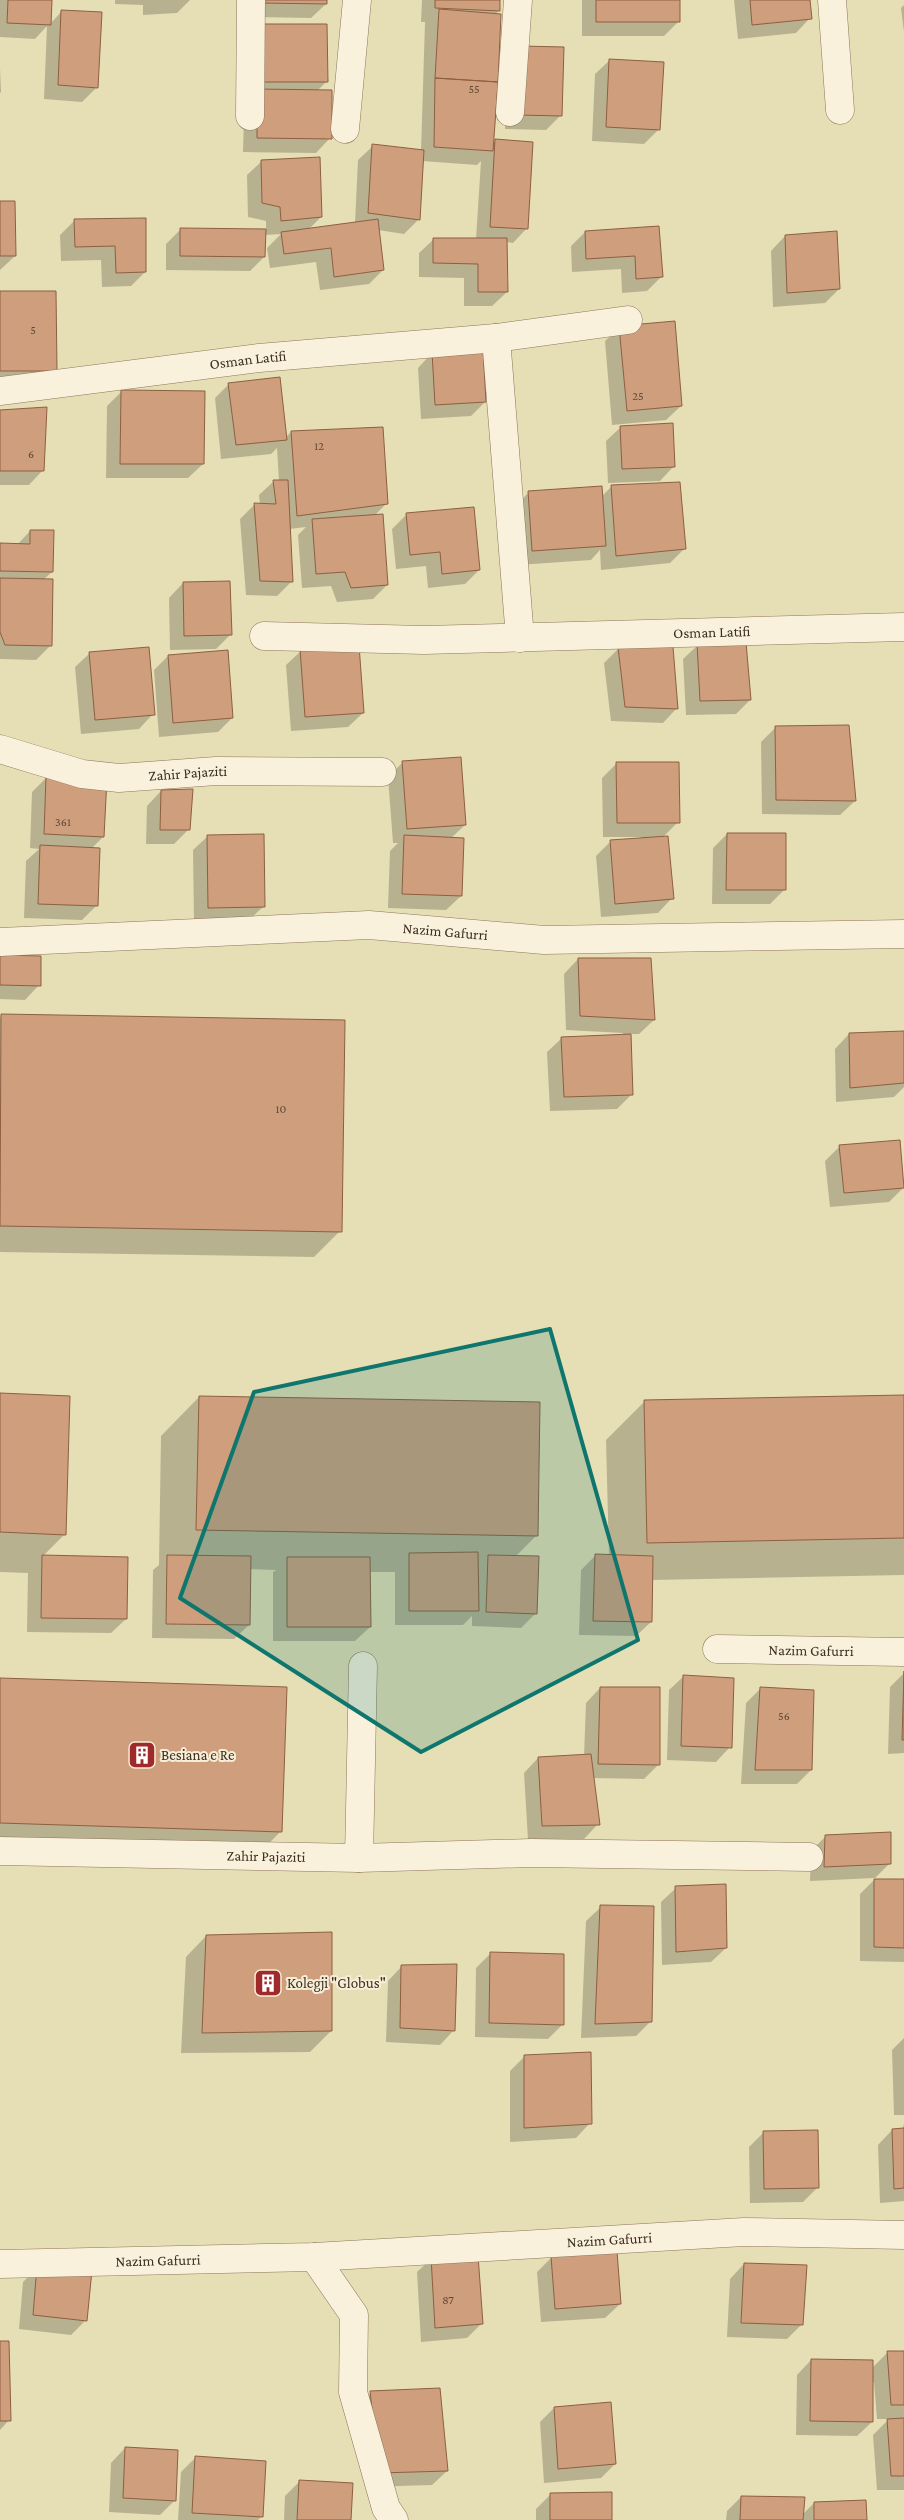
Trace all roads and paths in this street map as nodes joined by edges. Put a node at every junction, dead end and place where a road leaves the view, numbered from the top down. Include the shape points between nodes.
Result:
1 (250, 0) edge
2 (357, 0) edge
3 (518, 0) edge
4 (832, 0) edge
5 (840, 110) dead end
6 (510, 112) dead end
7 (250, 116) dead end
8 (345, 129) dead end
9 (628, 320) dead end
10 (496, 338) junction
11 (0, 391) edge
12 (904, 627) edge
13 (264, 636) dead end
14 (520, 638) junction
15 (0, 749) edge
16 (382, 772) dead end
17 (898, 934) edge
18 (0, 942) edge
19 (717, 1649) dead end
20 (904, 1652) edge
21 (363, 1666) dead end
22 (0, 1851) edge
23 (808, 1857) dead end
24 (359, 1858) junction
25 (904, 2235) edge
26 (314, 2257) junction
27 (0, 2264) edge
28 (394, 2520) edge

1 - 7 street
2 - 8 street
3 - 6 street
4 - 5 street
9 - 10 street, Osman Latifi
10 - 11 street, Osman Latifi via 259,358
10 - 14 street
12 - 14 street, Osman Latifi
13 - 14 street, Osman Latifi via 424,640
15 - 16 street, Zahir Pajaziti via 82,774 119,778 216,771
17 - 18 street, Nazim Gafurri via 544,940 369,925
19 - 20 street, Nazim Gafurri
21 - 24 street
22 - 24 street, Zahir Pajaziti
23 - 24 street, Zahir Pajaziti via 531,1854
25 - 26 street, Nazim Gafurri via 744,2232
26 - 27 street, Nazim Gafurri
26 - 28 street via 354,2315 353,2392 386,2508

